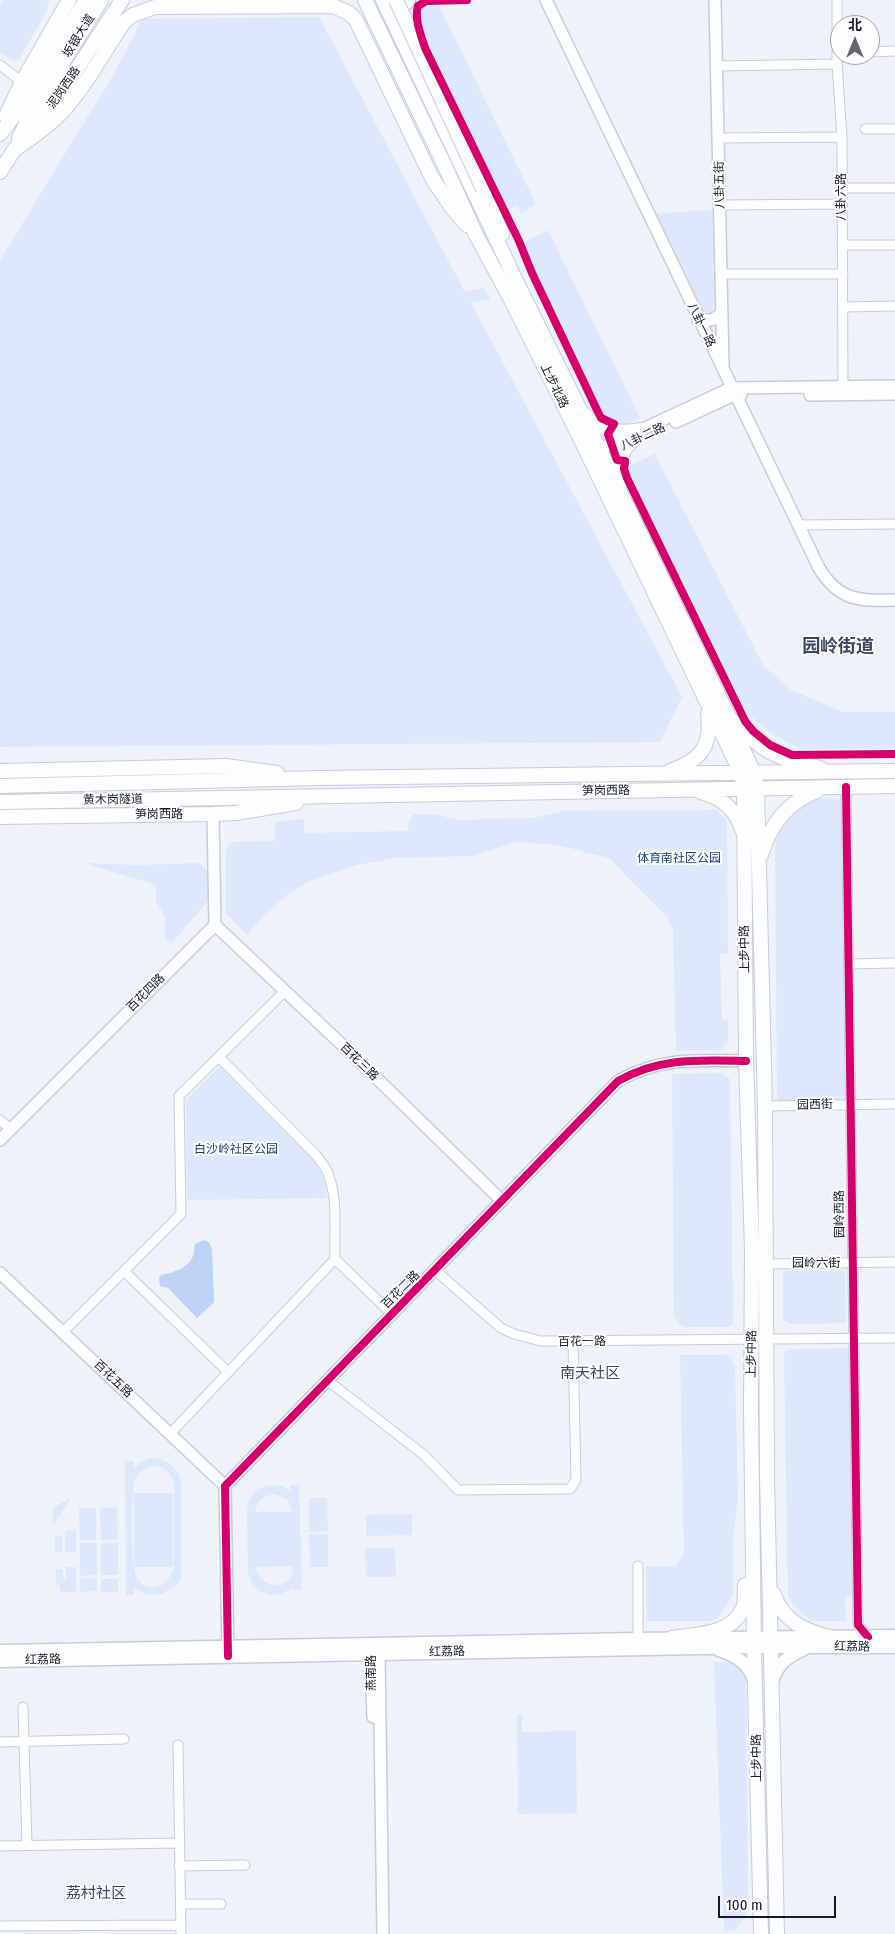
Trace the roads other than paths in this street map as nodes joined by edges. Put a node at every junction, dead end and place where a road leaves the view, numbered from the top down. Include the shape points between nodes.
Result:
1 (69, 0) edge
2 (86, 0) edge
3 (101, 0) edge
4 (122, 0) edge
5 (365, 0) edge
6 (383, 0) edge
7 (396, 0) edge
8 (409, 0) edge
9 (546, 0) edge
10 (715, 0) edge
11 (837, 0) edge
12 (155, 7) junction
13 (838, 15) edge
14 (398, 34) junction
15 (99, 36) junction
16 (895, 51) edge
17 (880, 52) edge
18 (830, 64) edge
19 (0, 65) edge
20 (837, 65) edge
21 (718, 66) junction
22 (22, 82) junction
23 (866, 129) dead end
24 (895, 129) edge
25 (0, 132) edge
26 (842, 137) junction
27 (719, 138) junction
28 (14, 150) junction
29 (0, 172) edge
30 (842, 188) junction
31 (895, 188) edge
32 (842, 204) junction
33 (720, 205) junction
34 (476, 235) junction
35 (842, 245) junction
36 (895, 245) edge
37 (721, 274) junction
38 (843, 274) junction
39 (519, 288) junction
40 (895, 306) edge
41 (843, 307) junction
42 (722, 313) junction
43 (698, 320) junction
44 (723, 371) junction
45 (895, 386) edge
46 (732, 391) junction
47 (843, 391) junction
48 (895, 394) edge
49 (581, 411) junction
50 (641, 430) junction
51 (629, 444) junction
52 (598, 454) junction
53 (620, 491) junction
54 (895, 524) edge
55 (798, 526) junction
56 (895, 600) edge
57 (707, 705) junction
58 (729, 717) junction
59 (0, 771) edge
60 (895, 771) edge
61 (664, 772) junction
62 (813, 772) junction
63 (837, 772) junction
64 (574, 774) junction
65 (747, 774) junction
66 (318, 778) junction
67 (226, 782) joint
68 (0, 786) edge
69 (895, 786) edge
70 (846, 787) junction
71 (819, 788) junction
72 (751, 789) junction
73 (686, 790) junction
74 (575, 792) junction
75 (316, 796) junction
76 (226, 798) joint
77 (0, 802) edge
78 (213, 814) junction
79 (0, 817) edge
80 (744, 842) junction
81 (758, 865) junction
82 (215, 925) junction
83 (895, 963) edge
84 (848, 964) junction
85 (284, 992) junction
86 (218, 1057) junction
87 (746, 1061) junction
88 (895, 1104) edge
89 (850, 1105) junction
90 (764, 1106) junction
91 (0, 1120) edge
92 (10, 1129) junction
93 (0, 1140) edge
94 (502, 1201) junction
95 (335, 1259) junction
96 (895, 1262) edge
97 (852, 1263) junction
98 (767, 1264) junction
99 (436, 1270) junction
100 (124, 1272) junction
101 (0, 1273) edge
102 (392, 1314) junction
103 (63, 1332) junction
104 (895, 1338) edge
105 (854, 1339) junction
106 (774, 1340) junction
107 (752, 1341) junction
108 (573, 1342) junction
109 (228, 1372) junction
110 (327, 1380) junction
111 (170, 1434) junction
112 (225, 1486) junction
113 (753, 1535) junction
114 (638, 1566) dead end
115 (770, 1583) junction
116 (895, 1636) edge
117 (868, 1637) junction
118 (672, 1638) junction
119 (638, 1639) junction
120 (754, 1642) junction
121 (771, 1642) junction
122 (826, 1642) junction
123 (711, 1648) junction
124 (895, 1648) edge
125 (375, 1650) junction
126 (0, 1651) edge
127 (228, 1652) junction
128 (0, 1661) edge
129 (755, 1683) junction
130 (772, 1683) junction
131 (23, 1707) dead end
132 (124, 1738) dead end
133 (24, 1741) junction
134 (0, 1742) edge
135 (178, 1745) dead end
136 (179, 1843) junction
137 (27, 1845) junction
138 (0, 1846) edge
139 (245, 1865) dead end
140 (179, 1866) junction
141 (180, 1904) junction
142 (221, 1904) dead end
143 (0, 1926) edge
144 (181, 1929) edge
145 (378, 1934) edge
146 (383, 1934) edge
147 (761, 1934) edge
148 (777, 1934) edge

1 - 22 main road
2 - 25 main road, 坂银大道 via 23,104
3 - 28 main road, 坂银大道 via 30,116
4 - 15 main road, 泥岗西路
5 - 34 main road, 上步北路
6 - 14 main road, 上步北路
7 - 39 main road, bridge via 501,231
8 - 14 main road via 400,14
9 - 43 street, 八卦一路
10 - 21 street, 八卦五街
11 - 13 street, 八卦六路
12 - 15 main road via 127,10
12 - 28 main road via 124,22 60,114
12 - 34 main road via 325,6 348,13 356,20 432,178
14 - 39 main road, 上步北路
15 - 28 main road, 泥岗西路 via 39,122
16 - 17 street
18 - 21 street
19 - 22 street
20 - 26 street, 八卦六路
21 - 27 street, 八卦五街
22 - 25 main road
23 - 24 street
26 - 27 street
26 - 30 street, 八卦六路
27 - 33 street, 八卦五街
28 - 29 main road, 泥岗西路
30 - 31 street
30 - 32 street, 八卦六路
32 - 33 street
32 - 35 street, 八卦六路
33 - 37 street, 八卦五街
34 - 52 main road, 上步北路
35 - 36 street
35 - 38 street, 八卦六路
37 - 38 street
37 - 42 street, 八卦五街
38 - 41 street, 八卦六路
39 - 49 main road, 上步北路
40 - 41 street
41 - 47 street, 八卦六路
42 - 43 street via 712,320
42 - 44 street, 八卦五街
43 - 44 street, 八卦一路
44 - 46 street, 八卦一路
45 - 47 street, 八卦二路
46 - 47 street, 八卦二路
46 - 50 street, 八卦二路
46 - 51 street, 八卦二路
46 - 55 street, 八卦一路
47 - 48 street, 八卦二路
49 - 50 main road via 610,431
49 - 52 main road, 上步北路
50 - 52 street, 八卦二路
51 - 52 street, 八卦二路
51 - 53 main road via 620,460
52 - 53 main road, 上步北路
52 - 57 main road, 上步北路
53 - 58 main road, 上步北路
54 - 55 street
55 - 56 street, 八卦一路 via 819,568 834,588 858,599
57 - 61 main road via 709,733 703,751 689,763
57 - 65 main road, 上步北路
58 - 63 main road via 770,753
58 - 65 main road, 上步北路
59 - 66 main road, 笋岗西路 via 226,766
60 - 63 main road, 笋岗西路
61 - 64 main road, 笋岗西路
61 - 65 main road, 笋岗西路
62 - 63 main road, 笋岗西路
62 - 65 main road, 笋岗西路
62 - 71 main road
64 - 66 main road, 笋岗西路
64 - 74 main road
65 - 72 main road, 上步中路
66 - 67 main road, 笋岗西路
67 - 68 main road, 黄木岗隧道
69 - 70 main road, 笋岗西路
70 - 71 main road, 笋岗西路
70 - 84 street, 园岭西路
71 - 72 main road, 笋岗西路
71 - 81 main road via 799,799 778,818 767,837
72 - 73 main road, 笋岗西路
72 - 80 main road, 上步中路
72 - 81 main road, 上步中路
73 - 74 main road, 笋岗西路
73 - 80 main road via 703,792 729,806 739,821
74 - 75 main road, 笋岗西路
75 - 76 main road, 笋岗西路
75 - 78 main road, 笋岗西路 via 301,802
76 - 77 main road, 黄木岗隧道
78 - 79 main road, 笋岗西路
78 - 82 street
80 - 87 main road, 上步中路
81 - 90 main road, 上步中路
82 - 85 street, 百花三路
82 - 92 street, 百花四路
83 - 84 street
84 - 89 street, 园岭西路
85 - 86 street
85 - 94 street, 百花三路
86 - 95 street via 325,1167 330,1176 333,1197
86 - 100 street via 179,1096 181,1214
87 - 94 street, 百花二路 via 676,1061 636,1071 618,1081
87 - 107 main road, 上步中路
88 - 89 street, 园西街
89 - 90 street, 园西街
89 - 97 street, 园岭西路
90 - 98 main road, 上步中路
91 - 92 street
92 - 93 street, 百花四路
94 - 99 street, 百花二路
95 - 102 street
95 - 109 street
96 - 97 street, 园岭六街
97 - 98 street, 园岭六街
97 - 105 street, 园岭西路
98 - 106 main road, 上步中路
99 - 102 street, 百花二路
99 - 108 street, 百花一路 via 501,1328 534,1340
100 - 103 street
100 - 109 street
101 - 103 street, 百花五路
102 - 110 street, 百花二路
103 - 111 street, 百花五路
104 - 105 street, 百花一路
105 - 106 street, 百花一路
105 - 117 street, 园岭西路 via 858,1625
106 - 107 street, 百花一路
106 - 115 main road, 上步中路 via 767,1478
107 - 108 street, 百花一路
107 - 113 main road, 上步中路
108 - 110 street via 576,1480 570,1489 458,1490 424,1455
109 - 111 street
110 - 112 street, 百花二路
111 - 112 street, 百花五路
112 - 127 street
113 - 118 main road via 746,1563 744,1607 738,1618 713,1632
113 - 120 main road, 上步中路
114 - 119 street
115 - 121 main road, 上步中路
115 - 122 main road via 778,1604 791,1621
116 - 117 main road, 红荔路
117 - 122 main road, 红荔路
118 - 119 main road, 红荔路
118 - 120 main road, 红荔路
119 - 125 main road, 红荔路
120 - 121 main road, 红荔路
120 - 123 main road, 红荔路
120 - 129 main road, 上步中路
121 - 122 main road, 红荔路
121 - 130 main road, 上步中路
122 - 124 main road, 红荔路
122 - 130 main road via 793,1653 776,1669
123 - 125 main road, 红荔路
123 - 129 main road via 741,1661
125 - 127 main road, 红荔路
125 - 145 street, 燕南路
125 - 146 street, 燕南路
126 - 127 main road, 红荔路
127 - 128 main road, 红荔路
129 - 147 main road, 上步中路
130 - 148 main road, 上步中路
131 - 133 street
132 - 133 street
133 - 134 street
133 - 137 street
135 - 136 street
136 - 137 street
136 - 140 street
137 - 138 street
139 - 140 street
140 - 141 street
141 - 142 street
141 - 144 street
143 - 144 street

